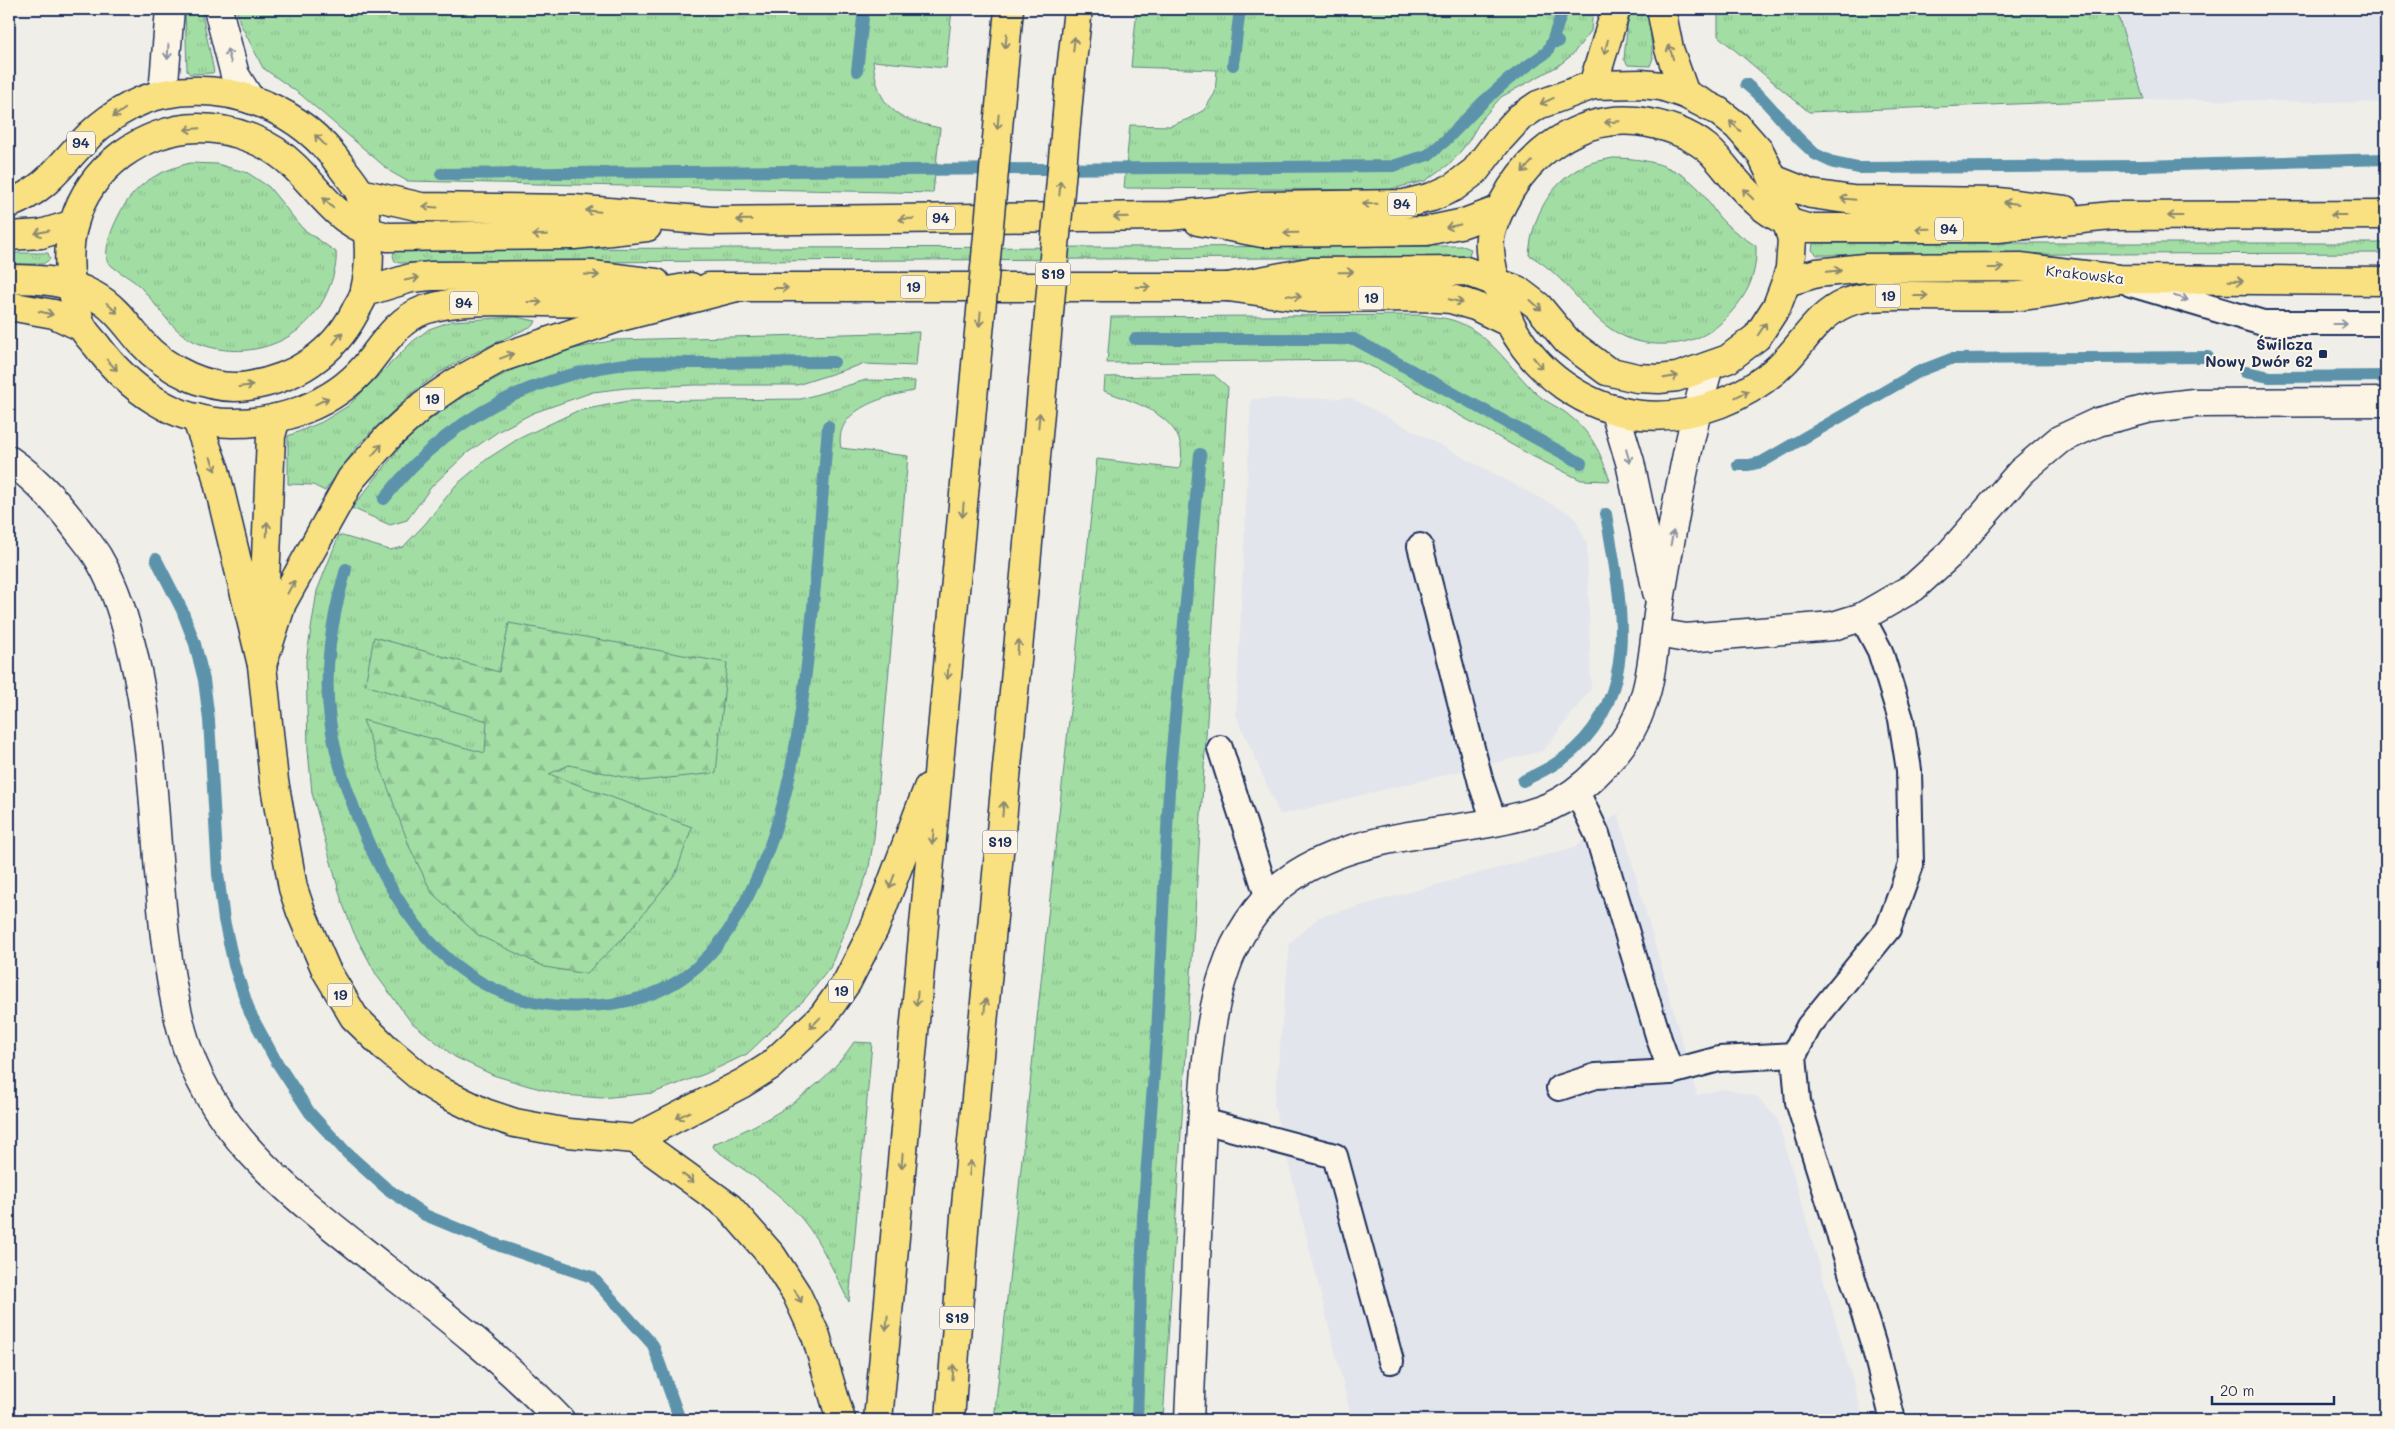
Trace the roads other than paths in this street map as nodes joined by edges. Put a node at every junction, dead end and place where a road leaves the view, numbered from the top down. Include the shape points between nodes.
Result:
1 (170, 9) edge
2 (218, 9) edge
3 (1009, 9) edge
4 (1078, 9) edge
5 (1616, 9) edge
6 (1661, 9) edge
7 (1593, 85) junction
8 (163, 94) junction
9 (1685, 94) junction
10 (250, 100) junction
11 (1580, 130) junction
12 (152, 137) junction
13 (1773, 179) junction
14 (360, 193) junction
15 (9, 204) edge
16 (1500, 210) junction
17 (2386, 215) edge
18 (1170, 216) junction
19 (2111, 216) junction
20 (711, 220) junction
21 (1787, 223) junction
22 (74, 224) junction
23 (367, 233) junction
24 (9, 236) edge
25 (9, 279) edge
26 (1495, 280) junction
27 (2118, 280) junction
28 (2386, 281) edge
29 (1786, 282) junction
30 (70, 284) junction
31 (691, 287) junction
32 (1228, 287) junction
33 (733, 288) junction
34 (365, 292) junction
35 (9, 306) edge
36 (2386, 322) edge
37 (1510, 323) junction
38 (82, 327) junction
39 (1709, 366) junction
40 (286, 377) junction
41 (2386, 402) edge
42 (1614, 409) junction
43 (1696, 410) junction
44 (196, 418) junction
45 (276, 418) junction
46 (9, 460) edge
47 (1420, 546) dead end
48 (1660, 604) junction
49 (1862, 617) junction
50 (1657, 633) junction
51 (262, 666) junction
52 (1220, 748) dead end
53 (940, 754) junction
54 (1576, 790) junction
55 (1494, 821) junction
56 (1268, 899) junction
57 (1794, 1055) junction
58 (1671, 1072) junction
59 (1558, 1088) dead end
60 (1203, 1121) junction
61 (635, 1139) junction
62 (1391, 1361) dead end
63 (560, 1420) edge
64 (841, 1420) edge
65 (878, 1420) edge
66 (950, 1420) edge
67 (1189, 1420) edge
68 (1893, 1420) edge

1 -> 8 street
10 -> 2 street via 235,75
3 -> 53 main road, bridge
66 -> 4 main road, S19, bridge via 966,1206
5 -> 7 main road
9 -> 6 main road via 1669,49
7 - 9 main road, 94 via 1641,84
7 - 11 main road
7 -> 18 main road, 94 via 1558,96 1519,118 1475,171 1454,187 1432,197 1404,204 1261,206
8 - 10 main road, 94 via 203,91
8 - 12 main road
8 -> 15 main road, 94 via 130,106 102,125 81,143 42,187 30,196
13 -> 9 main road via 1760,152 1736,126 1718,111
14 -> 10 main road, 94 via 319,138 293,118
11 -> 16 main road, 94 via 1554,142 1533,160 1513,184
21 -> 11 main road, 94 via 1754,200 1709,150 1686,134 1633,121 1606,122
12 - 22 main road, 94 via 134,146 104,170 85,198
23 -> 12 main road, 94 via 327,203 293,165 252,138 198,128
19 -> 13 main road via 1998,202 1853,200 1811,194
13 - 21 main road
20 -> 14 main road, 94 via 574,209 421,207
14 - 23 main road
16 -> 18 main road, 94 via 1464,224 1426,231 1262,233
16 - 26 main road via 1490,235
17 -> 19 main road
18 -> 20 main road, 94
19 -> 21 main road, 94 via 1998,228 1807,228
20 -> 23 main road, 94 via 574,235 388,237
21 - 29 main road via 1792,250
22 -> 24 main road via 41,234
22 - 30 main road, 94 via 69,242
23 - 34 main road
25 - 30 main road via 46,279
32 -> 26 main road, 19 via 1309,272 1466,271
26 - 37 main road
26 -> 39 main road, 19 via 1517,290 1538,306 1568,341 1607,371 1659,379 1677,377
27 -> 28 main road, Krakowska / 19
29 -> 27 main road, Krakowska / 19 via 1817,273 1874,268 2020,267
27 -> 36 lane via 2263,323
43 -> 27 main road, 19 via 1750,390 1786,360 1830,311 1850,302 1884,296 2020,296
39 -> 29 main road, 19 via 1728,359 1757,337 1777,306
30 - 38 main road, 94
30 -> 40 main road via 106,303 165,364 194,379 232,388
31 - 33 main road, 94
34 -> 31 main road, 94 via 431,276 592,275
45 -> 31 main road, 94 via 326,400 364,368 403,322 424,310 469,303 592,302
33 -> 32 main road, 19
32 -> 37 main road, 19 via 1309,298 1451,299 1475,306
51 -> 33 main road, 19 via 282,603 351,479 388,437 423,405 500,358 620,317
40 -> 34 main road via 311,363 337,341
35 -> 38 main road, 94 via 54,314
37 -> 42 main road, 19 via 1529,352 1558,382
38 -> 44 main road, 94 via 124,378 154,400
39 - 43 street
40 - 45 main road
41 - 49 street via 2194,404 2152,408 2098,422 2059,440 2021,472 1948,556 1914,587
42 - 43 main road, 19 via 1663,416
42 -> 48 street via 1630,462
48 -> 43 street
44 - 45 main road, 94 via 232,423
44 -> 51 main road via 216,470
51 -> 45 main road via 271,436
46 - 63 street via 62,508 99,559 122,609 139,678 148,735 172,988 195,1071 216,1110 241,1144 301,1202 522,1380
47 - 55 lane via 1480,784
48 - 50 street
49 - 50 street via 1833,626 1686,638
49 - 57 lane via 1880,651 1901,719 1909,770 1911,865 1888,929 1809,1026
50 - 54 street via 1653,668 1643,705 1627,737 1605,766
51 - 61 main road, 19 via 274,781 294,888 326,970 354,1017 426,1082 485,1113 535,1128
52 - 56 lane
53 -> 61 main road, 19 via 875,927 847,982 822,1016 770,1066
53 -> 65 main road
54 - 55 street via 1540,811
54 - 58 lane via 1597,834
55 - 56 street via 1357,847 1315,864 1283,883
56 - 60 street via 1237,942 1225,968 1214,1008
57 - 58 lane via 1719,1059
57 - 68 lane via 1798,1102 1874,1343
58 - 59 lane via 1596,1076
60 - 62 lane via 1334,1156
60 - 67 street
61 -> 64 main road via 728,1207 772,1256 796,1292 810,1321

